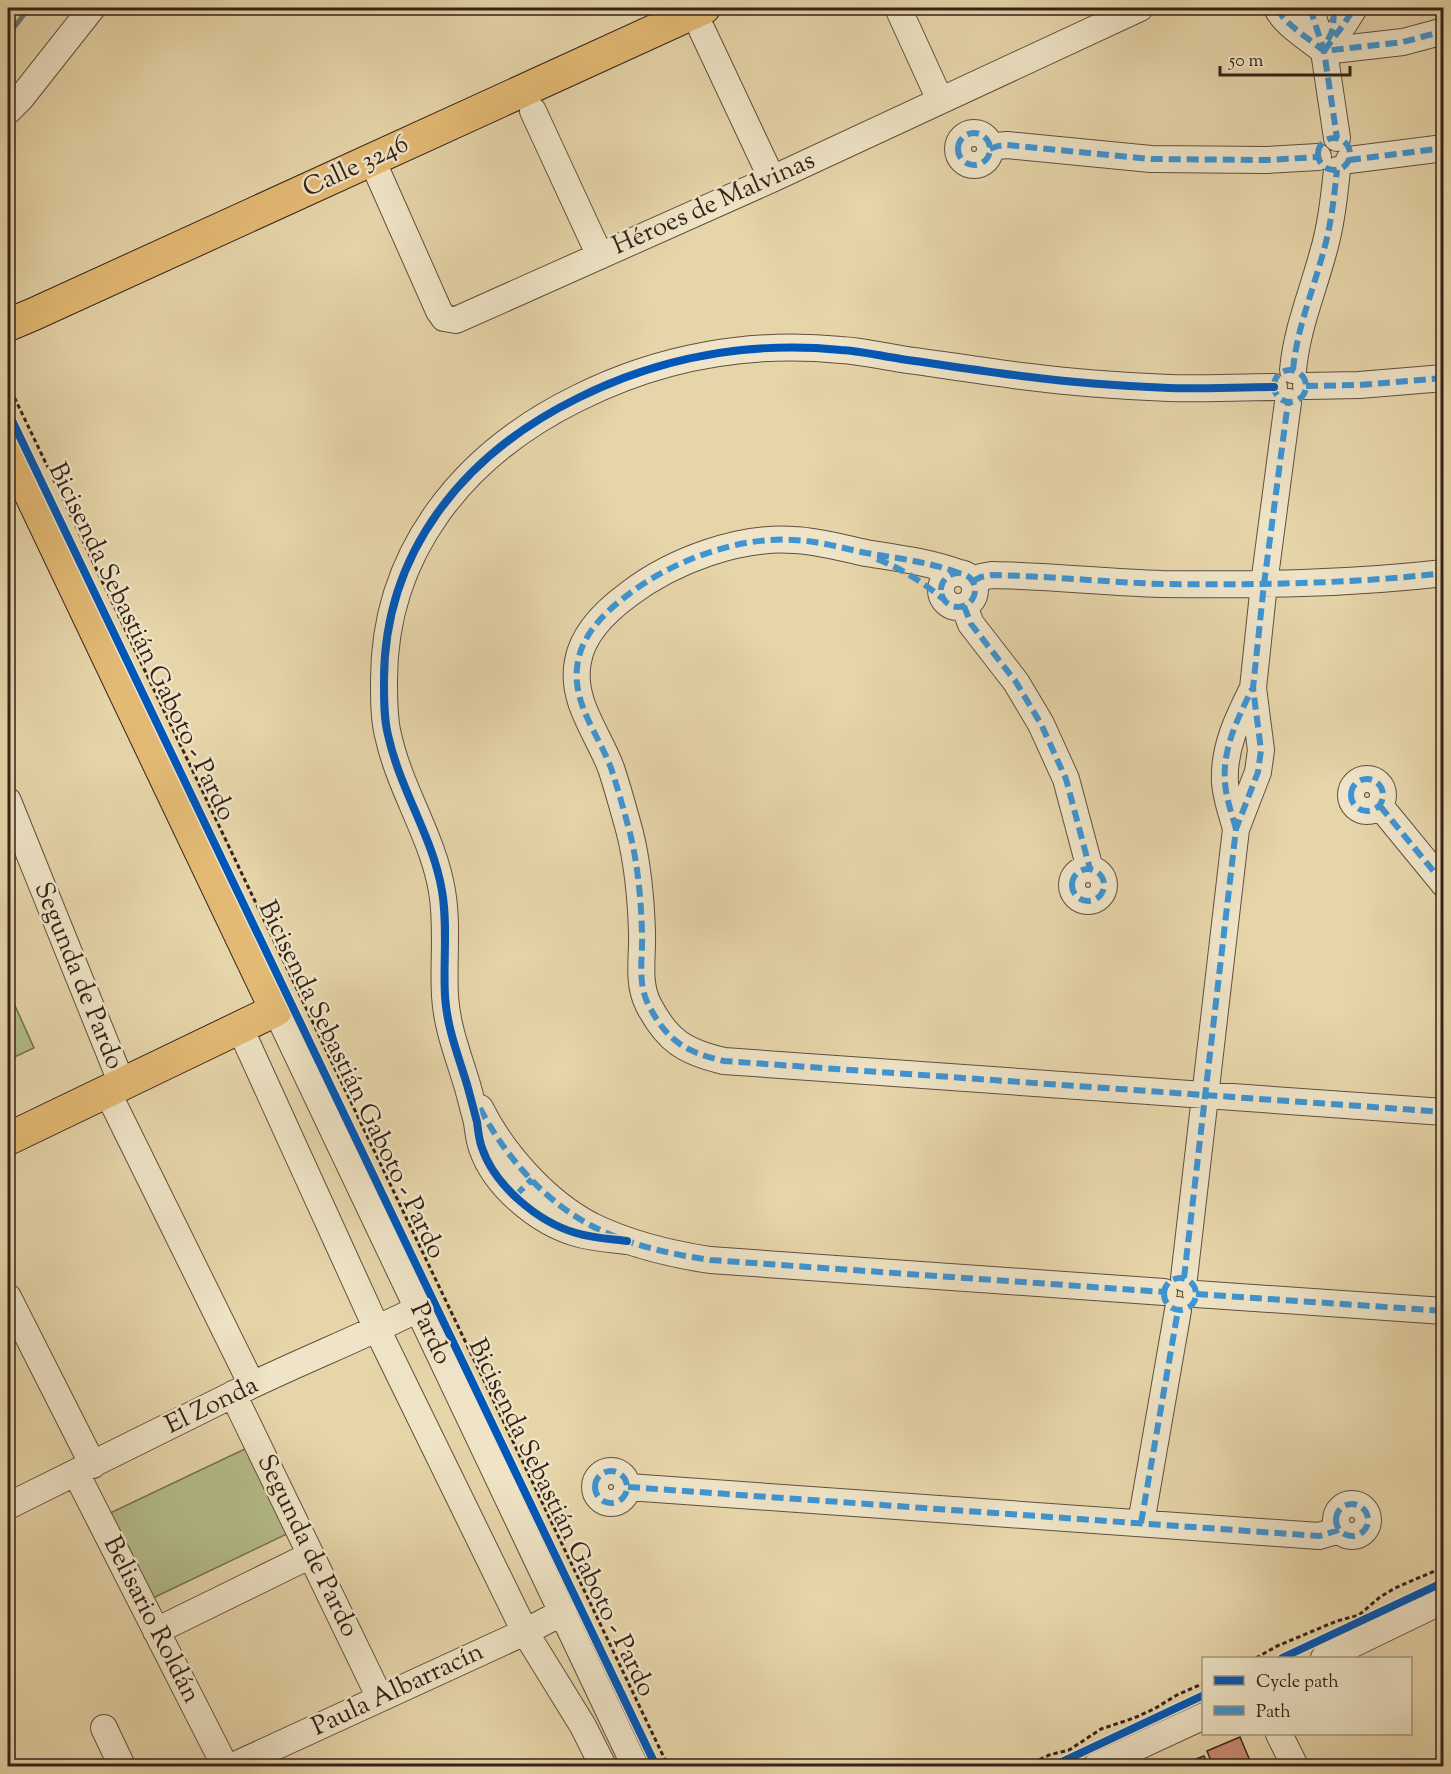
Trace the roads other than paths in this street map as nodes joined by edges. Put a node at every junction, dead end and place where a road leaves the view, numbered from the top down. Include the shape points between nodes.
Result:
1 (92, 8) edge
2 (898, 8) edge
3 (1140, 8) edge
4 (1277, 8) edge
5 (1310, 8) edge
6 (1334, 8) edge
7 (1353, 8) edge
8 (1111, 13) edge
9 (703, 19) edge
10 (1443, 31) edge
11 (1324, 51) junction
12 (940, 100) junction
13 (8, 111) edge
14 (532, 111) dead end
15 (1443, 148) edge
16 (990, 149) dead end
17 (1336, 156) junction
18 (372, 160) junction
19 (772, 179) junction
20 (600, 256) junction
21 (8, 325) edge
22 (1443, 378) edge
23 (1290, 386) junction
24 (8, 447) edge
25 (858, 551) junction
26 (1443, 573) edge
27 (966, 577) junction
28 (1264, 584) junction
29 (954, 603) junction
30 (8, 801) edge
31 (1380, 806) dead end
32 (1090, 869) dead end
33 (1443, 884) edge
34 (276, 1011) junction
35 (240, 1028) junction
36 (115, 1087) junction
37 (1205, 1097) junction
38 (1443, 1112) edge
39 (8, 1139) edge
40 (1181, 1293) junction
41 (8, 1297) edge
42 (418, 1309) junction
43 (1443, 1311) edge
44 (377, 1329) junction
45 (242, 1390) junction
46 (85, 1469) junction
47 (628, 1487) dead end
48 (8, 1506) edge
49 (1141, 1523) junction
50 (1339, 1530) dead end
51 (311, 1555) junction
52 (1442, 1605) edge
53 (563, 1612) junction
54 (156, 1631) junction
55 (525, 1632) junction
56 (1328, 1657) edge
57 (380, 1698) junction
58 (1202, 1716) edge
59 (104, 1728) dead end
60 (1279, 1735) edge
61 (1086, 1761) edge
62 (122, 1767) edge
63 (225, 1767) edge
64 (233, 1767) edge
65 (603, 1767) edge
66 (635, 1767) edge
67 (1295, 1767) edge

1 - 13 street
2 - 12 street
3 - 8 street, Héroes de Malvinas
4 - 11 street
5 - 11 street
6 - 11 street via 1333,29
7 - 11 street
8 - 12 street, Héroes de Malvinas
9 - 18 main road, Calle 3246
9 - 19 street
10 - 11 street via 1403,42
11 - 17 street
12 - 19 street, Héroes de Malvinas
14 - 20 street
15 - 17 street
16 - 17 street via 1007,145 1151,159
17 - 23 street via 1330,224 1296,345
18 - 20 street, Héroes de Malvinas via 444,318 456,320
18 - 21 main road, Calle 3246
19 - 20 street, Héroes de Malvinas
22 - 23 street
23 - 28 street
23 - 40 street via 1172,388 1079,383 843,350 792,347 691,357 579,397 502,446 459,485 436,513 397,590 388,624 384,661 387,730 393,756 440,879 445,915 447,1019 482,1149 502,1181 523,1188 528,1208 552,1224 577,1233 710,1260
24 - 34 main road, Pardo
25 - 27 street via 937,565
25 - 29 street via 898,568
25 - 37 street via 792,539 708,553 639,586 607,612 585,641 578,660 580,696 610,766 630,837 638,872 642,988 655,1016 680,1045 724,1061
26 - 28 street via 1382,580
27 - 28 street
27 - 29 street via 975,590 974,596 971,601
28 - 37 street via 1253,688 1234,725 1226,768 1226,792 1236,829
29 - 32 street via 1016,682 1046,733 1066,779
30 - 36 street, Segunda de Pardo
31 - 33 street
34 - 35 main road
34 - 42 street, Pardo
35 - 36 main road
35 - 44 street, Pardo
36 - 39 main road
36 - 45 street, Segunda de Pardo
37 - 38 street
37 - 40 street
40 - 43 street
40 - 49 street
41 - 46 street, Belisario Roldán
42 - 44 street, El Zonda
42 - 53 street, Pardo
44 - 45 street, El Zonda
44 - 55 street, Pardo
45 - 46 street, El Zonda
45 - 51 street, Segunda de Pardo
46 - 48 street, El Zonda
46 - 54 street, Belisario Roldán
47 - 49 street
49 - 50 street via 1319,1536
51 - 54 street
51 - 57 street, Segunda de Pardo
52 - 56 street
53 - 55 street, Paula Albarracín
53 - 66 street, Pardo
54 - 63 street, Belisario Roldán
55 - 57 street, Paula Albarracín
55 - 65 street, Pardo via 583,1726
57 - 64 street, Paula Albarracín
58 - 61 street
59 - 62 street
60 - 67 street

